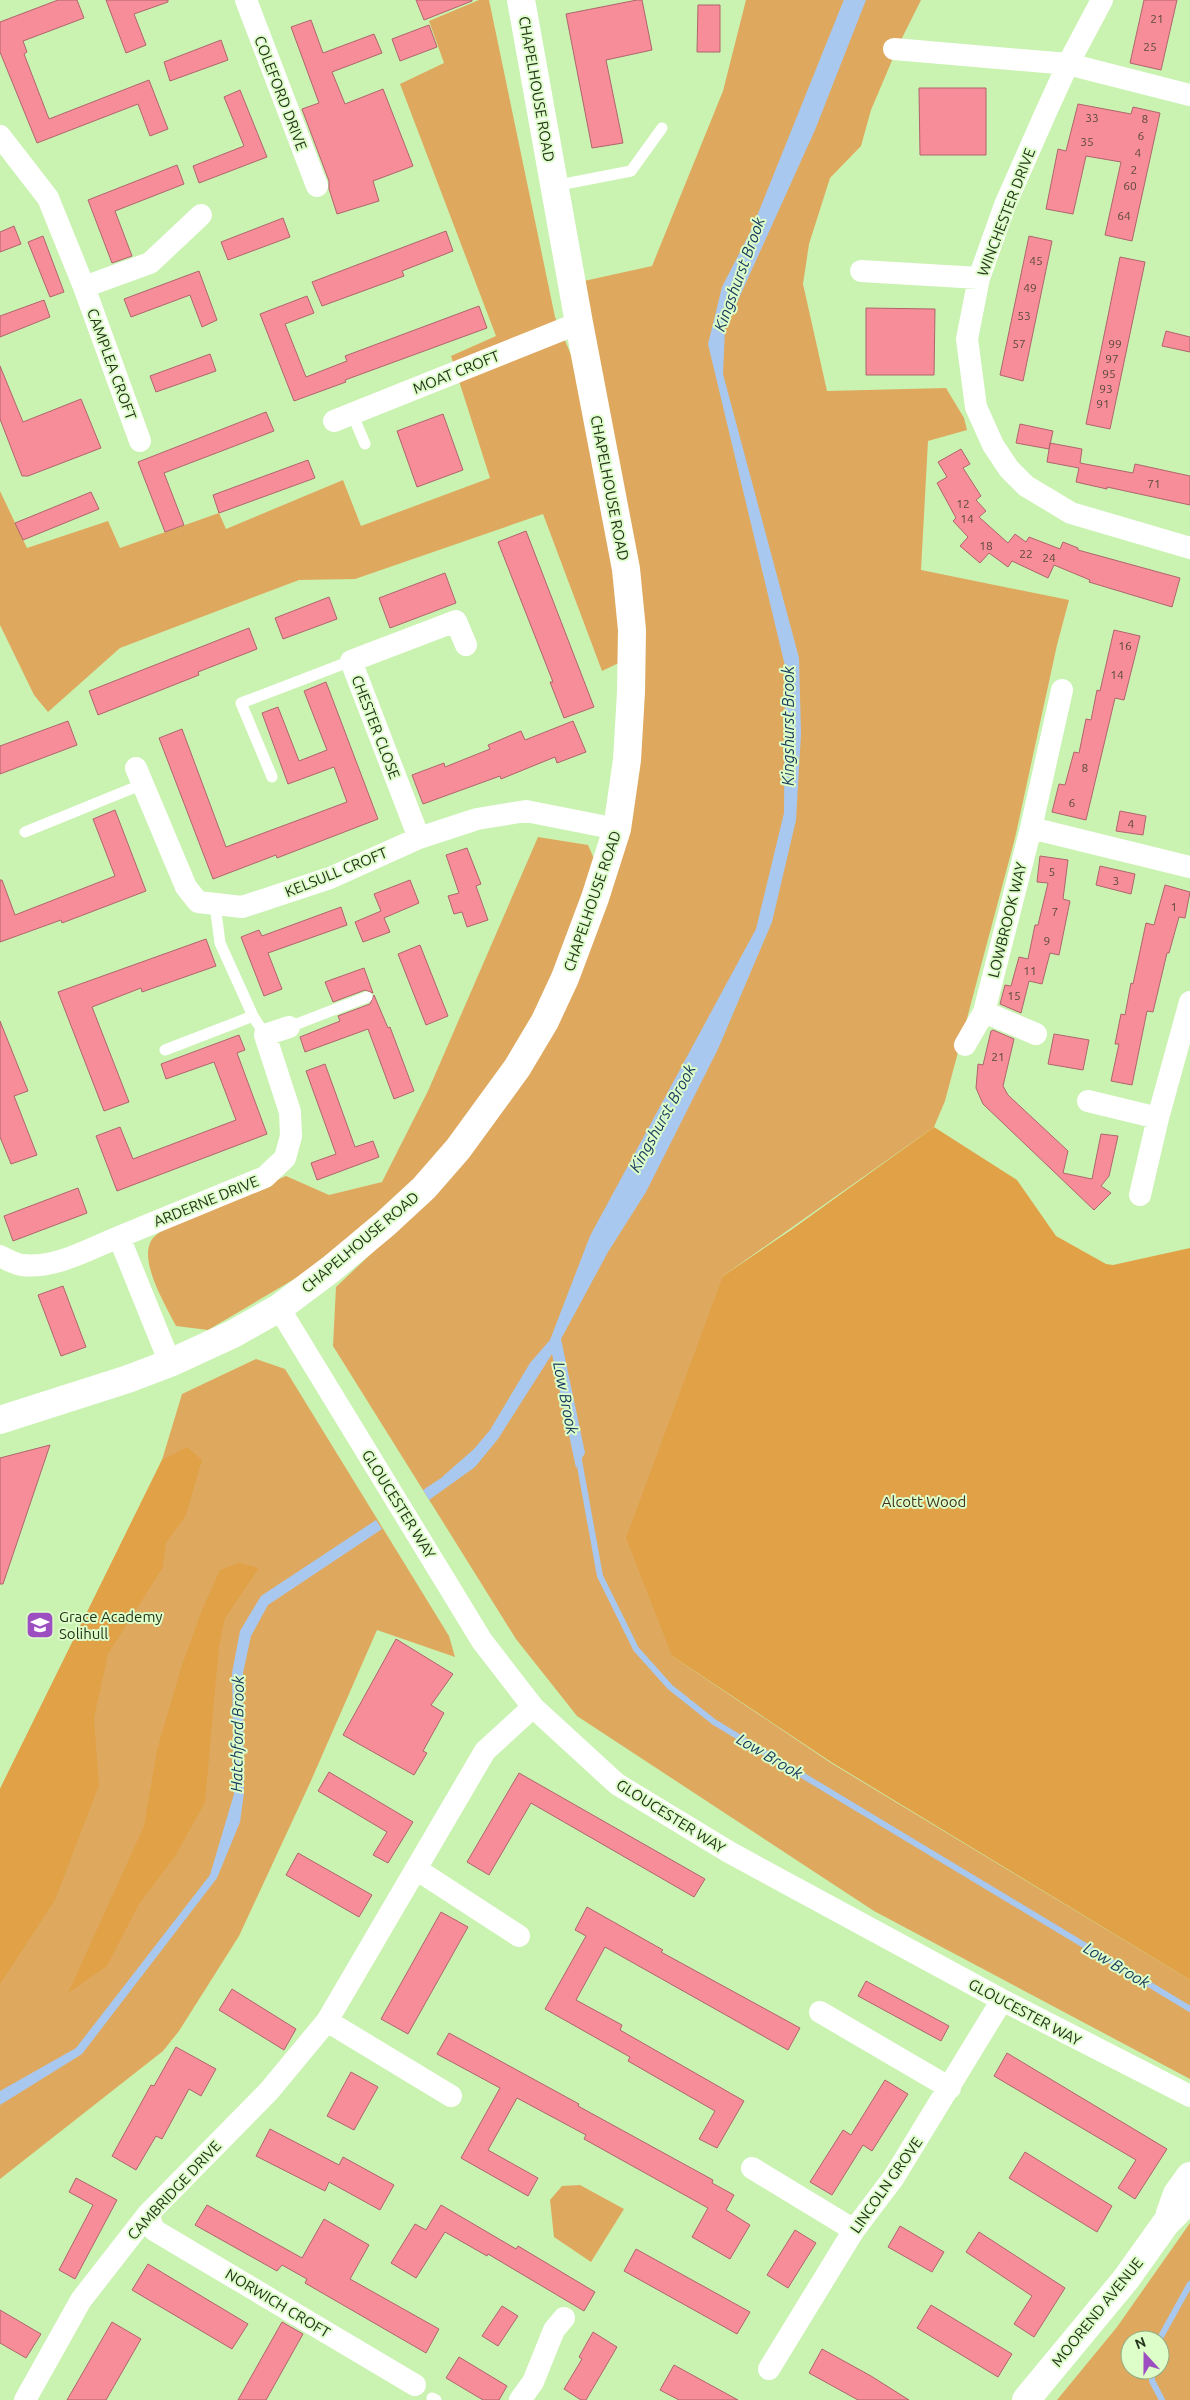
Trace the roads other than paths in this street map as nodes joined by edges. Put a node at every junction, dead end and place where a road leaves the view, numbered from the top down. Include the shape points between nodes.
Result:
1 (246, 0) edge
2 (521, 0) edge
3 (1102, 0) edge
4 (894, 49) dead end
5 (1068, 64) junction
6 (1190, 95) edge
7 (662, 128) dead end
8 (0, 136) edge
9 (317, 186) dead end
10 (554, 186) junction
11 (201, 215) dead end
12 (862, 271) dead end
13 (979, 278) junction
14 (84, 287) junction
15 (579, 323) junction
16 (343, 417) joint
17 (140, 441) dead end
18 (365, 444) dead end
19 (1190, 548) edge
20 (466, 645) dead end
21 (351, 661) junction
22 (1062, 690) dead end
23 (140, 776) joint
24 (272, 777) dead end
25 (1031, 828) junction
26 (617, 829) junction
27 (25, 832) dead end
28 (419, 838) junction
29 (1190, 867) edge
30 (215, 905) junction
31 (367, 997) dead end
32 (1190, 1002) edge
33 (984, 1012) junction
34 (253, 1016) junction
35 (289, 1027) joint
36 (1036, 1034) dead end
37 (265, 1035) junction
38 (965, 1045) dead end
39 (165, 1050) dead end
40 (1088, 1101) dead end
41 (1158, 1118) junction
42 (1140, 1195) dead end
43 (119, 1237) junction
44 (0, 1256) edge
45 (278, 1308) junction
46 (170, 1363) junction
47 (0, 1420) edge
48 (533, 1707) junction
49 (416, 1869) junction
50 (519, 1936) dead end
51 (1002, 2000) junction
52 (820, 2012) dead end
53 (327, 2021) junction
54 (950, 2088) junction
55 (451, 2096) dead end
56 (1190, 2096) edge
57 (752, 2168) dead end
58 (1190, 2176) edge
59 (1190, 2199) edge
60 (148, 2214) junction
61 (1166, 2223) junction
62 (854, 2230) junction
63 (564, 2318) dead end
64 (769, 2369) dead end
65 (428, 2394) edge
66 (25, 2400) edge
67 (520, 2400) edge
68 (1026, 2400) edge

1 - 9 street, COLEFORD DRIVE
2 - 10 street, CHAPELHOUSE ROAD
3 - 5 street, WINCHESTER DRIVE
4 - 5 street
5 - 6 street
5 - 13 street, WINCHESTER DRIVE via 1005,205
7 - 10 lane via 631,171
8 - 14 street, CAMPLEA CROFT via 48,198
10 - 15 street, CHAPELHOUSE ROAD
11 - 14 street via 150,263
12 - 13 street
13 - 19 street, WINCHESTER DRIVE via 967,339 976,407 993,445 1009,469 1026,486 1071,513
14 - 17 street, CAMPLEA CROFT
15 - 16 street, MOAT CROFT
15 - 26 street, CHAPELHOUSE ROAD via 626,569 632,630 627,760
16 - 18 lane
20 - 21 street, CHESTER CLOSE via 456,621
21 - 24 lane via 241,703
21 - 28 street, CHESTER CLOSE
22 - 25 street, LOWBROOK WAY
23 - 27 lane
23 - 30 street, KELSULL CROFT via 186,887 198,902
25 - 29 street
25 - 33 street, LOWBROOK WAY
26 - 28 street, KELSULL CROFT via 526,811 477,819
26 - 45 street, CHAPELHOUSE ROAD via 565,978 544,1021 511,1075 458,1149 424,1188 338,1264
28 - 30 street, KELSULL CROFT via 322,880 242,907
30 - 34 lane via 220,942
31 - 35 lane
32 - 41 street
33 - 36 street
33 - 38 street, LOWBROOK WAY
34 - 37 lane
34 - 39 lane
35 - 37 street
37 - 43 street, ARDERNE DRIVE via 290,1112 291,1136 285,1158 266,1177
40 - 41 street
41 - 42 street
43 - 44 street, ARDERNE DRIVE via 64,1260 39,1266 20,1265
43 - 46 street
45 - 46 street, CHAPELHOUSE ROAD via 233,1334
45 - 48 street, GLOUCESTER WAY via 482,1641
46 - 47 street, CHAPELHOUSE ROAD
48 - 49 street, CAMBRIDGE DRIVE via 485,1751
48 - 51 street, GLOUCESTER WAY via 617,1784 729,1852
49 - 50 street
49 - 53 street, CAMBRIDGE DRIVE
51 - 54 street, LINCOLN GROVE
51 - 56 street, GLOUCESTER WAY
52 - 54 street
53 - 55 street
53 - 60 street, CAMBRIDGE DRIVE via 269,2091
54 - 62 street, LINCOLN GROVE via 894,2177
57 - 62 street
58 - 61 street, MOOREND AVENUE via 1178,2194
59 - 61 street, MOOREND AVENUE
60 - 65 street, NORWICH CROFT via 154,2230
60 - 66 street, CAMBRIDGE DRIVE via 80,2300
61 - 68 street, MOOREND AVENUE via 1126,2279
62 - 64 street, LINCOLN GROVE
63 - 67 street via 554,2330 533,2382

